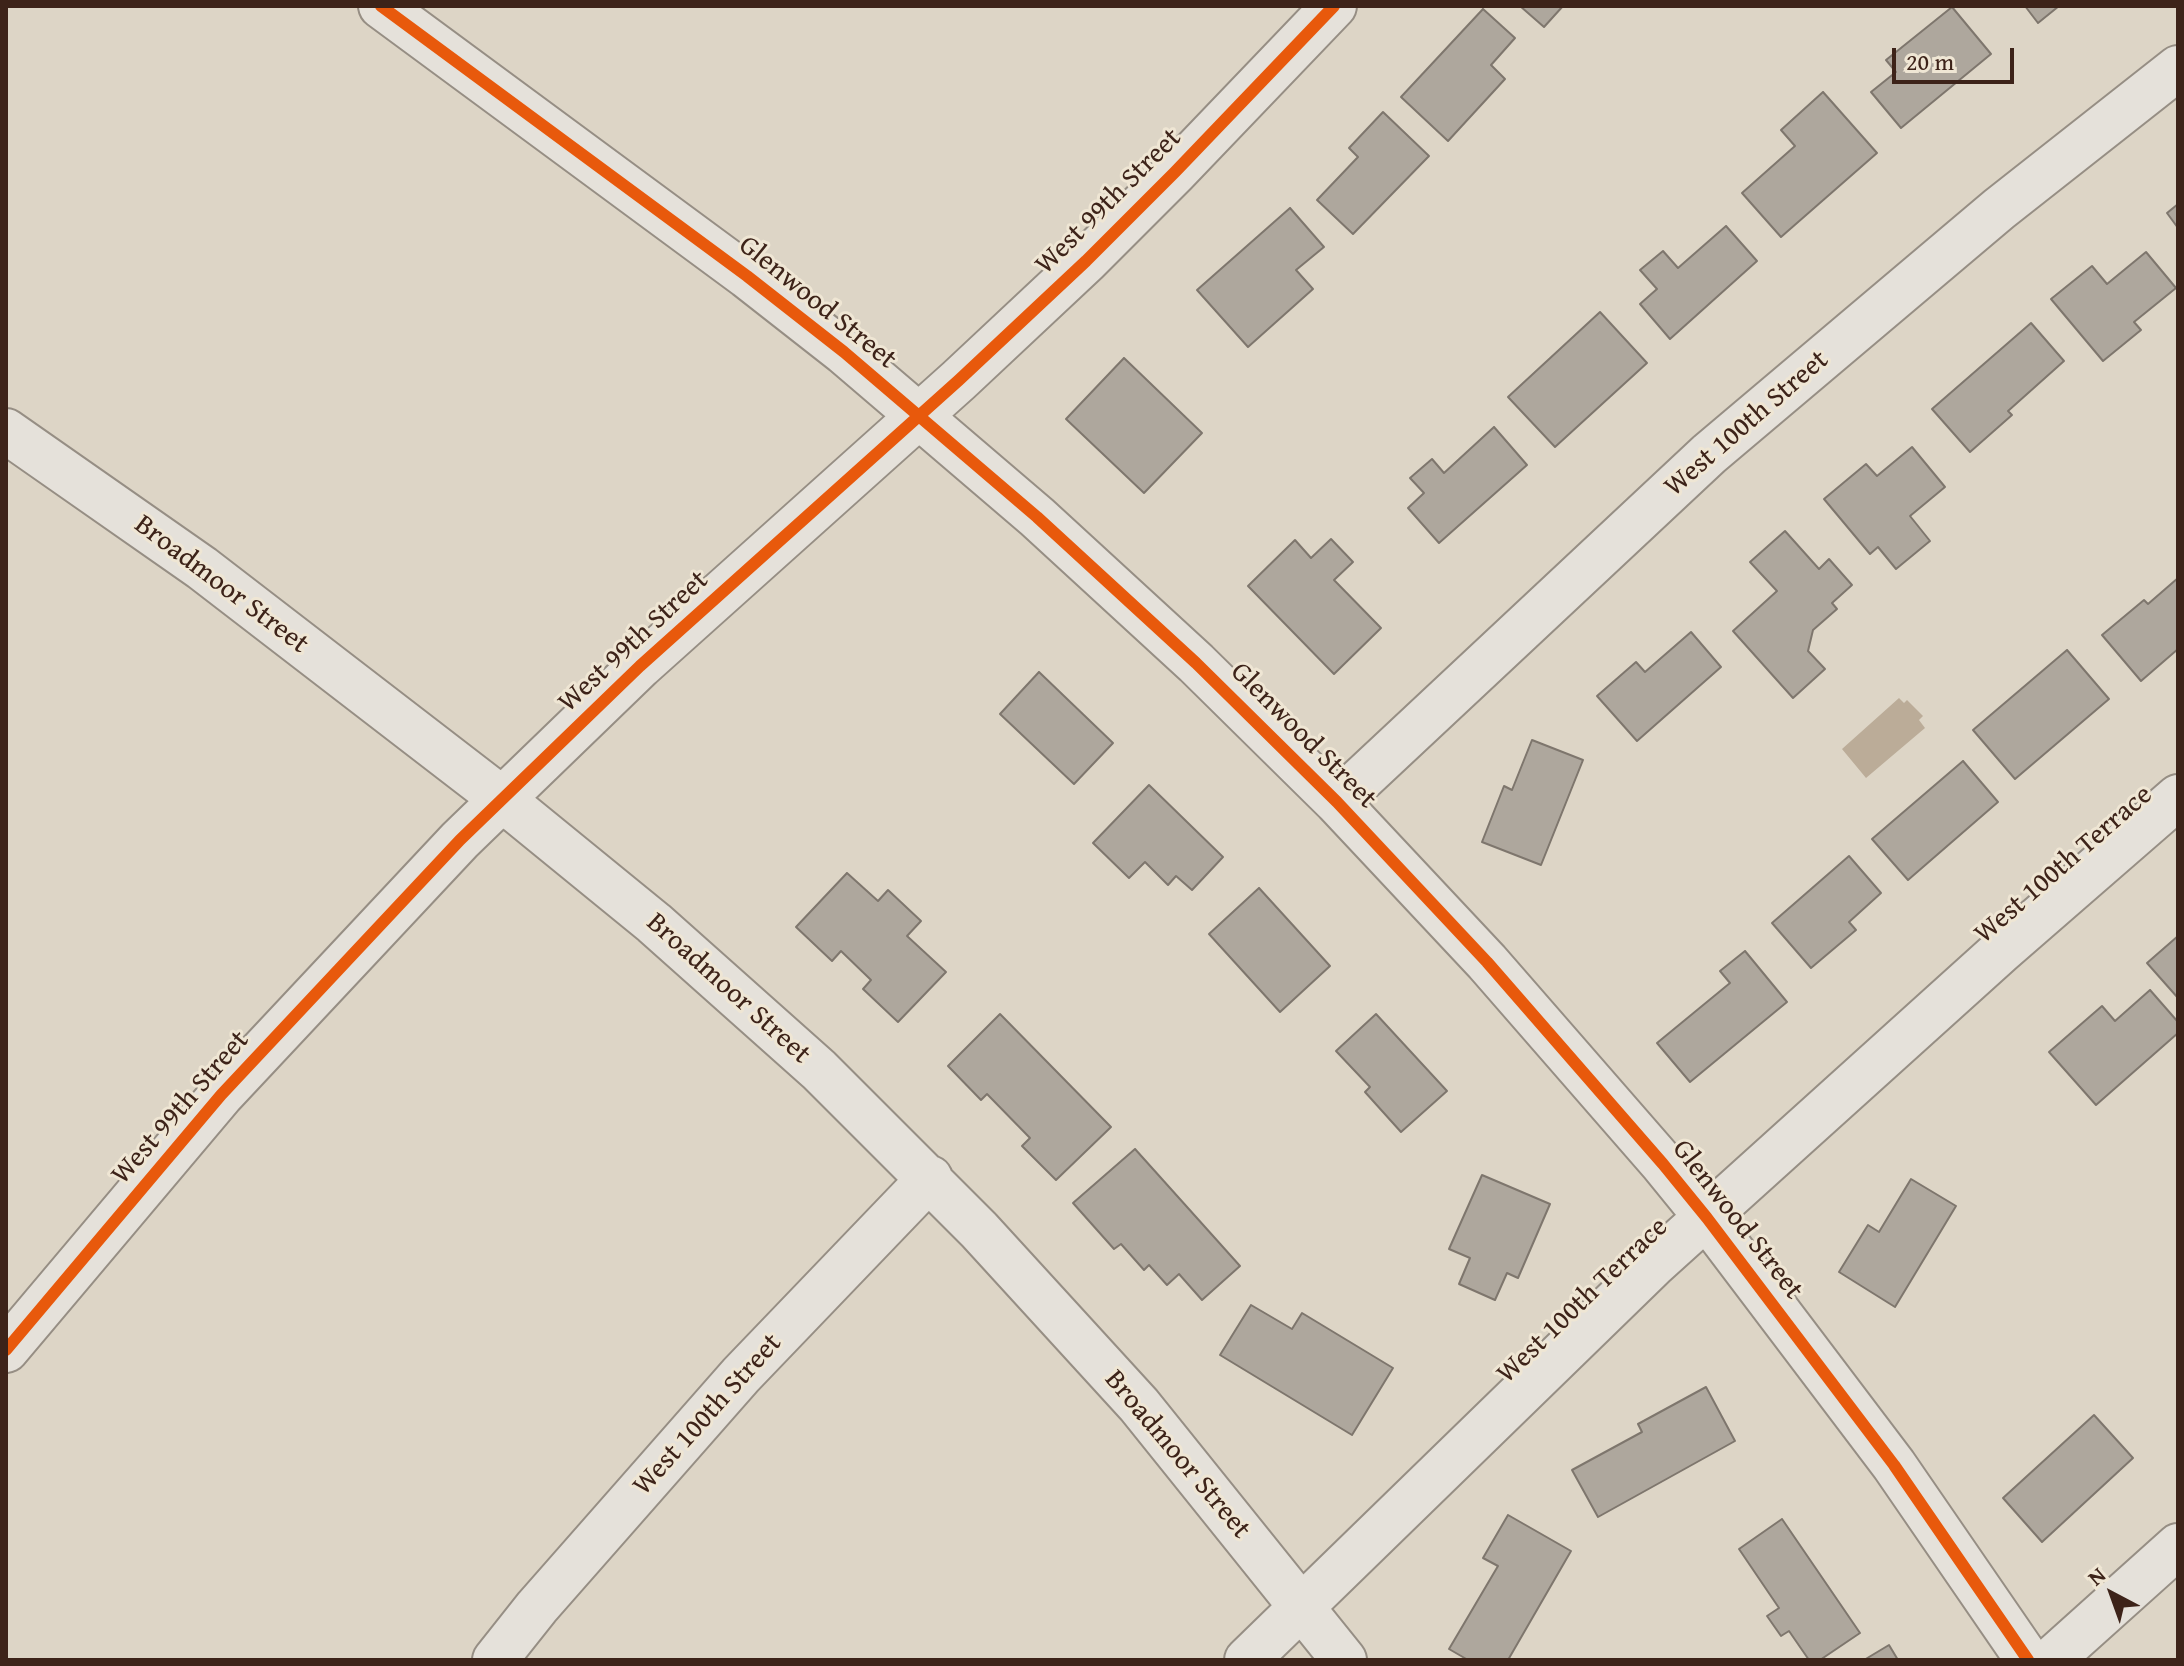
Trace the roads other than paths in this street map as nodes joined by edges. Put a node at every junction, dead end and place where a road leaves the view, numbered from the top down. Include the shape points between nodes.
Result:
1 (381, 6) edge
2 (1323, 10) edge
3 (2178, 68) edge
4 (917, 416) junction
5 (12, 446) edge
6 (2178, 797) edge
7 (502, 799) junction
8 (1337, 802) junction
9 (930, 1178) junction
10 (1707, 1218) junction
11 (6, 1350) edge
12 (2178, 1546) edge
13 (1302, 1606) junction
14 (495, 1660) edge
15 (1247, 1660) edge
16 (1344, 1660) edge
17 (2028, 1660) edge
18 (2051, 1660) edge

1 - 4 street, Glenwood Street via 747,276
2 - 4 street, West 99th Street via 1175,172
3 - 8 street, West 100th Street via 1988,218 1709,454
4 - 7 street, West 99th Street via 640,666
4 - 8 street, Glenwood Street via 1037,517
5 - 7 street, Broadmoor Street via 202,568
6 - 10 street, West 100th Terrace
7 - 9 street, Broadmoor Street via 654,923
7 - 11 street, West 99th Street via 221,1095
8 - 10 street, Glenwood Street via 1487,962
9 - 13 street, Broadmoor Street via 1139,1405
9 - 14 street, West 100th Street via 741,1375
10 - 13 street, West 100th Terrace
10 - 17 street, Glenwood Street via 1894,1465
12 - 18 street
13 - 15 street, West 100th Terrace
13 - 16 street, Broadmoor Street

